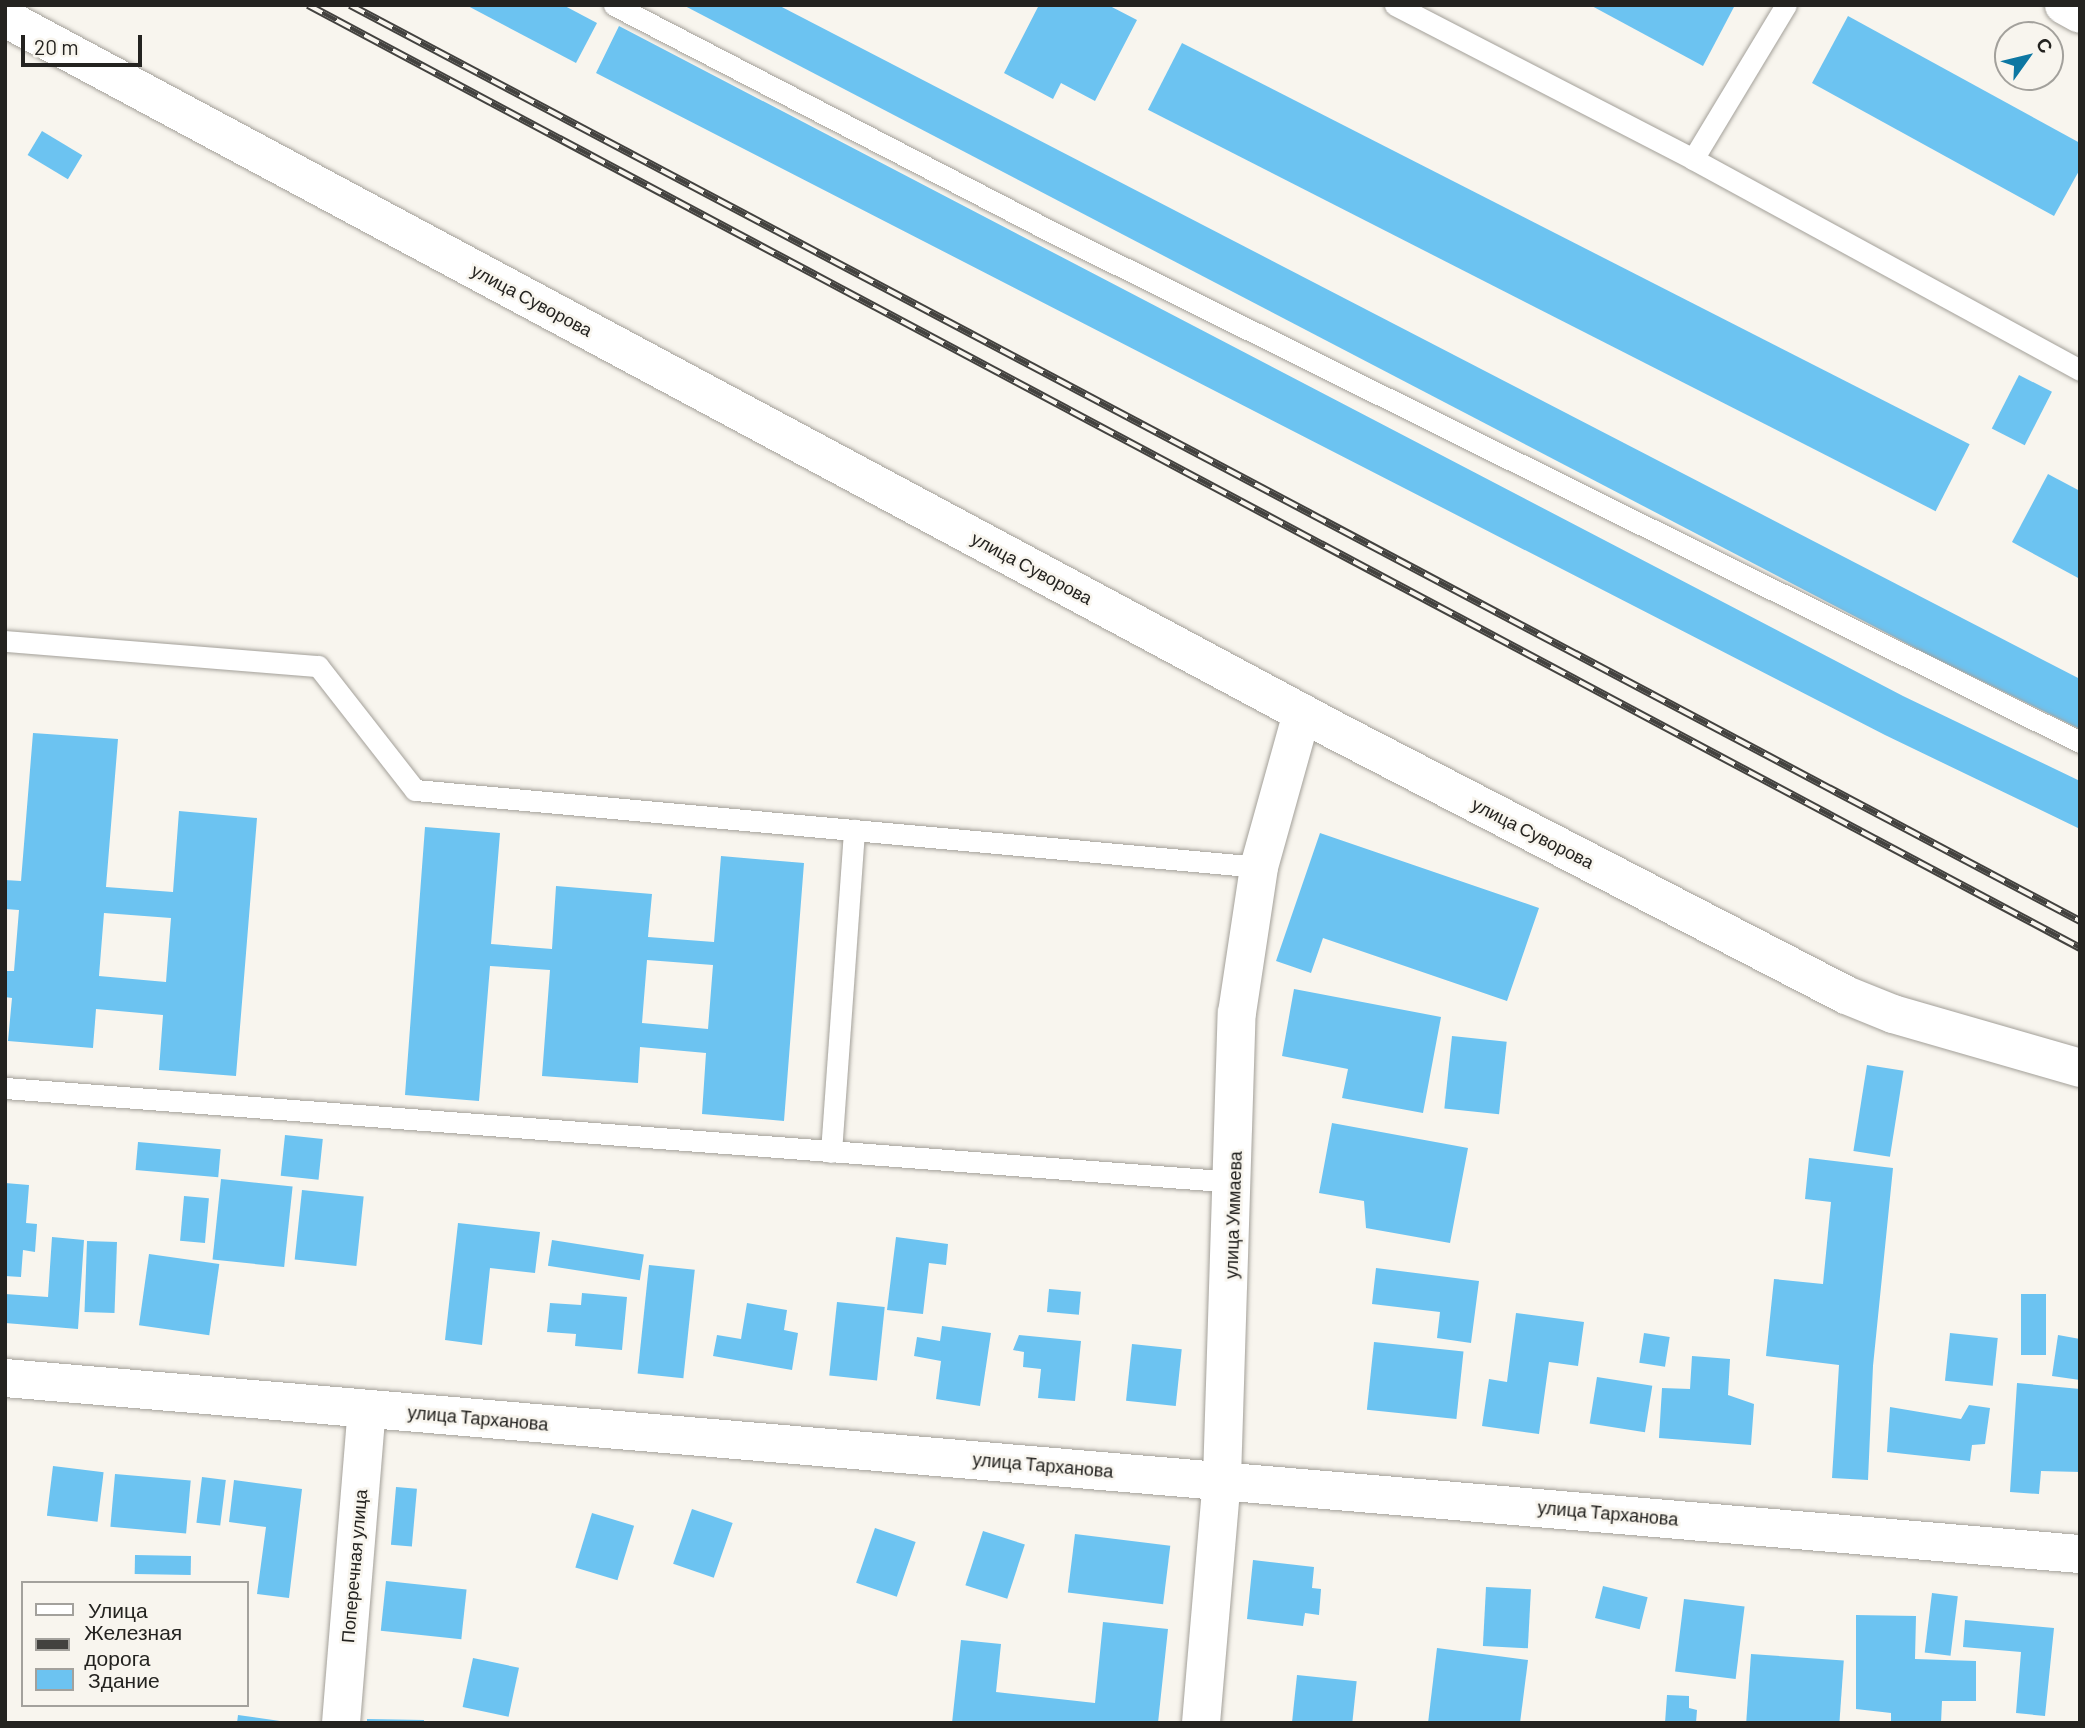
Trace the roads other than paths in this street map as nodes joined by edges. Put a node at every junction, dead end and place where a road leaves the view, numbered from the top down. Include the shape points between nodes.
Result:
1 (614, 5) edge
2 (1395, 5) edge
3 (1786, 5) edge
4 (2064, 5) edge
5 (2080, 14) edge
6 (5, 18) edge
7 (1693, 159) junction
8 (2080, 370) edge
9 (5, 641) edge
10 (1302, 713) junction
11 (2080, 743) edge
12 (854, 830) junction
13 (1259, 867) junction
14 (2080, 1068) edge
15 (5, 1088) edge
16 (831, 1152) junction
17 (1234, 1182) junction
18 (5, 1378) edge
19 (367, 1409) junction
20 (1222, 1479) junction
21 (2080, 1553) edge
22 (341, 1723) edge
23 (1201, 1723) edge

1 - 11 lane via 1056,234
2 - 7 lane
3 - 7 lane
4 - 5 street
6 - 10 street, улица Суворова
7 - 8 lane
9 - 12 lane via 318,666 415,790
10 - 13 street, улица Уммаева
10 - 14 street, улица Суворова via 1846,996
12 - 13 lane
12 - 16 lane
13 - 17 street, улица Уммаева via 1237,1013
15 - 16 lane
16 - 17 lane
17 - 20 street, улица Уммаева
18 - 19 street, улица Тарханова
19 - 20 street, улица Тарханова
19 - 22 street, Поперечная улица
20 - 21 street, улица Тарханова
20 - 23 street, улица Уммаева

